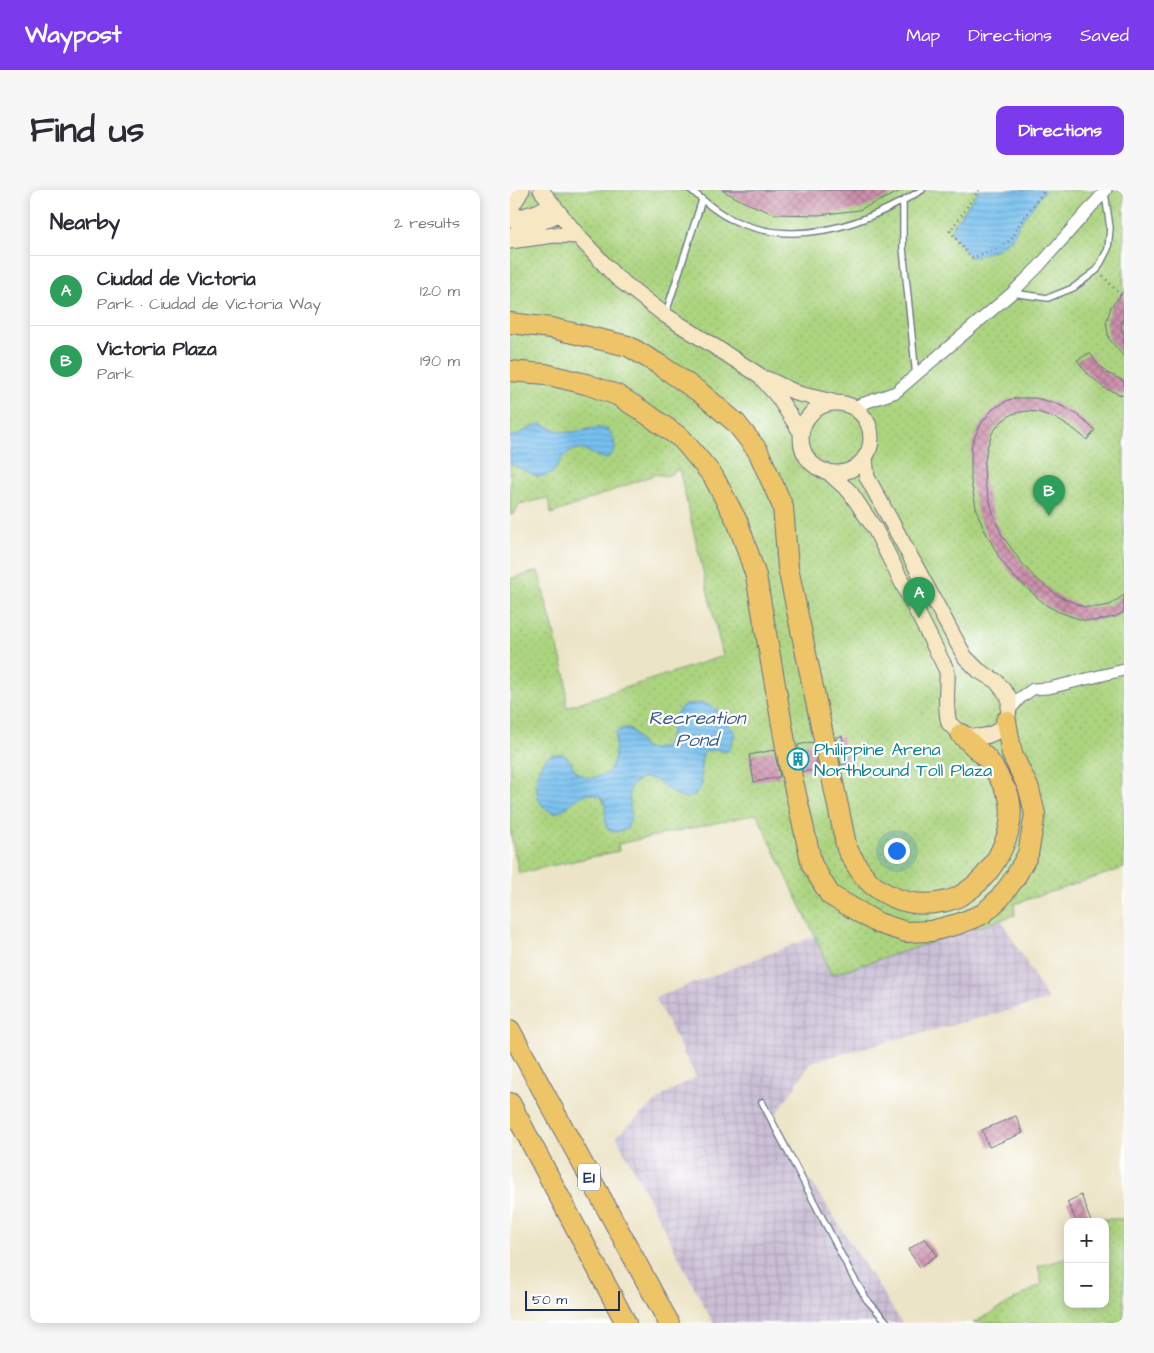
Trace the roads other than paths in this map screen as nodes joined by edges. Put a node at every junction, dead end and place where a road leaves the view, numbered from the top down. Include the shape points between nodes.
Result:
1 (522, 190) edge
2 (541, 190) edge
3 (691, 190) edge
4 (922, 190) edge
5 (1105, 191) edge
6 (702, 200) junction
7 (904, 201) junction
8 (510, 210) edge
9 (555, 210) junction
10 (510, 220) edge
11 (578, 236) junction
12 (510, 237) edge
13 (510, 241) edge
14 (1012, 293) junction
15 (665, 315) junction
16 (510, 323) edge
17 (510, 371) edge
18 (759, 375) junction
19 (916, 376) junction
20 (836, 403) junction
21 (853, 407) junction
22 (800, 432) junction
23 (865, 457) junction
24 (827, 471) junction
25 (1124, 670) edge
26 (1007, 716) junction
27 (961, 734) junction
28 (510, 1030) edge
29 (762, 1102) dead end
30 (510, 1103) edge
31 (626, 1323) edge
32 (669, 1323) edge
33 (888, 1323) edge

1 - 8 main road
2 - 9 main road
3 - 6 lane
4 - 7 lane
5 - 14 street
5 - 14 lane via 1110,228 1108,249 1097,270 1073,288 1048,298
6 - 7 lane via 730,219 763,230 795,234 836,228 871,217
6 - 15 lane
7 - 19 lane via 903,248
9 - 10 main road
9 - 11 main road
9 - 12 main road
11 - 13 main road via 555,235
11 - 15 main road via 616,277
14 - 19 street
15 - 18 main road
16 - 27 highway via 551,328 628,346 702,394 736,423 758,451 783,507 788,568 848,849 872,884 888,895 911,903 930,904 955,899 973,887 996,862 1007,838 1009,796 990,762
17 - 26 highway via 545,374 617,396 682,439 713,476 738,524 756,576 788,759 812,865 830,895 878,923 906,932 931,931 958,924 983,914 1000,898 1028,854 1035,814 1029,789 1012,754
18 - 20 main road via 799,394
18 - 22 main road via 778,397
19 - 21 street via 896,392
20 - 21 main road
20 - 22 main road via 812,412
21 - 23 main road via 864,415 869,426 870,443
22 - 24 main road via 807,457 812,464
23 - 24 main road via 851,469
23 - 26 main road via 867,477 965,657 996,681 1009,697
24 - 27 main road via 850,492 874,529 947,671 947,716 949,723
25 - 26 street via 1033,689 1020,698
26 - 27 main road via 994,733 978,737
28 - 32 highway, E1
29 - 33 lane via 852,1275 867,1300
30 - 31 highway, E1

